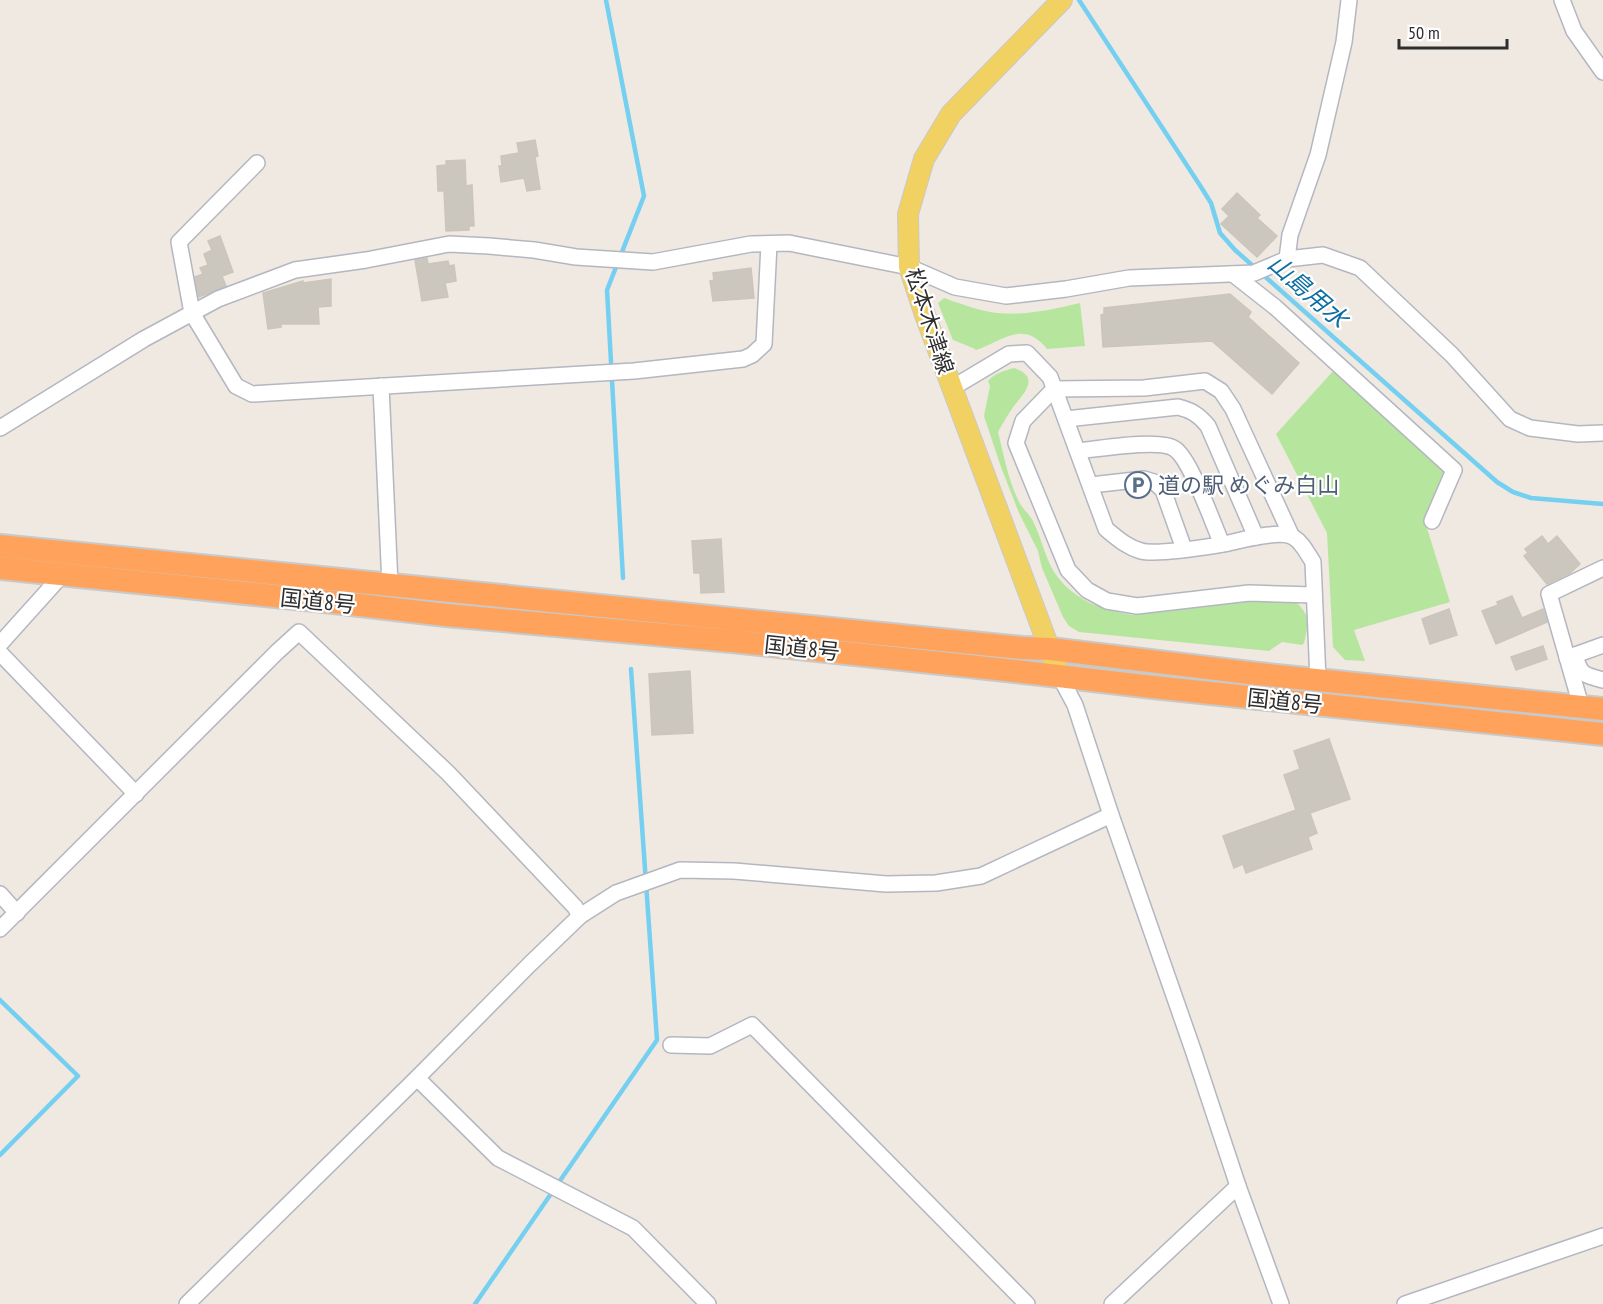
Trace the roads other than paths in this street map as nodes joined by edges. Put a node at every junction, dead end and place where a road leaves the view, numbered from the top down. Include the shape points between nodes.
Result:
1 (1062, 0) edge
2 (1349, 0) edge
3 (1562, 0) edge
4 (1603, 71) edge
5 (257, 163) dead end
6 (769, 243) junction
7 (1287, 259) junction
8 (909, 267) junction
9 (1233, 274) junction
10 (192, 313) junction
11 (381, 386) junction
12 (952, 388) junction
13 (1054, 389) junction
14 (1066, 419) junction
15 (0, 428) edge
16 (1603, 432) edge
17 (1078, 451) junction
18 (1091, 485) junction
19 (1432, 521) dead end
20 (1291, 535) junction
21 (1256, 537) junction
22 (1222, 544) junction
23 (0, 546) edge
24 (1184, 549) junction
25 (0, 568) edge
26 (1603, 568) edge
27 (62, 575) junction
28 (390, 585) junction
29 (1314, 595) junction
30 (0, 644) edge
31 (1603, 645) edge
32 (1050, 649) junction
33 (0, 653) edge
34 (1571, 657) junction
35 (1060, 677) junction
36 (1318, 680) junction
37 (1603, 680) edge
38 (1581, 706) junction
39 (1603, 709) edge
40 (1603, 735) edge
41 (136, 794) junction
42 (1111, 815) junction
43 (0, 894) edge
44 (16, 913) junction
45 (580, 916) junction
46 (0, 929) edge
47 (671, 1044) dead end
48 (417, 1078) junction
49 (1238, 1186) junction
50 (1603, 1236) edge
51 (187, 1304) edge
52 (708, 1304) edge
53 (1027, 1304) edge
54 (1112, 1304) edge
55 (1281, 1304) edge
56 (1405, 1304) edge

1 - 8 main road, 松本木津線 via 951,114 924,159 908,214
2 - 7 street via 1344,42 1318,155 1290,235
3 - 4 street via 1574,31
5 - 10 street via 179,242
6 - 8 street via 789,243
6 - 10 street via 653,262 449,244 295,270
6 - 11 street via 764,344 743,359 621,372
7 - 9 street via 1260,270
7 - 16 street via 1323,255 1360,268 1452,355 1510,419 1530,428 1578,434
8 - 9 street via 955,287 1006,296 1129,278
8 - 12 main road, 松本木津線
9 - 19 street via 1275,307 1454,470
10 - 11 street via 236,386 252,394
10 - 15 street
11 - 28 street
12 - 13 street via 1009,354 1027,353 1050,377
12 - 32 main road, 松本木津線
13 - 14 street
13 - 20 street via 1144,388 1206,381 1221,391 1233,409
13 - 29 street via 1023,421 1016,443 1068,570 1087,590 1107,602 1137,606 1249,593
14 - 17 street
14 - 21 street via 1178,407 1194,413 1208,426
17 - 18 street
17 - 22 street via 1156,444 1174,448 1186,460
18 - 24 street via 1106,529 1126,546 1143,552
18 - 24 street via 1144,479 1154,482 1163,490
20 - 21 street
20 - 29 street via 1313,562
21 - 22 street
22 - 24 street
23 - 28 highway, 国道8号
25 - 27 highway, 国道8号
26 - 34 street via 1549,594
27 - 30 street
27 - 35 highway, 国道8号
28 - 32 highway, 国道8号
29 - 36 street
31 - 34 street
32 - 35 main road, 松本木津線
32 - 36 highway, 国道8号
33 - 41 street
34 - 37 street via 1579,669
34 - 38 street
35 - 40 highway, 国道8号
35 - 42 street via 1076,705
36 - 38 highway, 国道8号
38 - 39 highway, 国道8号
41 - 44 street
41 - 45 street via 299,632 448,773
42 - 45 street via 981,876 936,883 886,884 680,870 616,893
42 - 49 street
43 - 44 street
44 - 46 street
45 - 48 street
47 - 53 street via 710,1046 752,1025
48 - 51 street
48 - 52 street via 498,1158 633,1228
49 - 54 street
49 - 55 street
50 - 56 street

